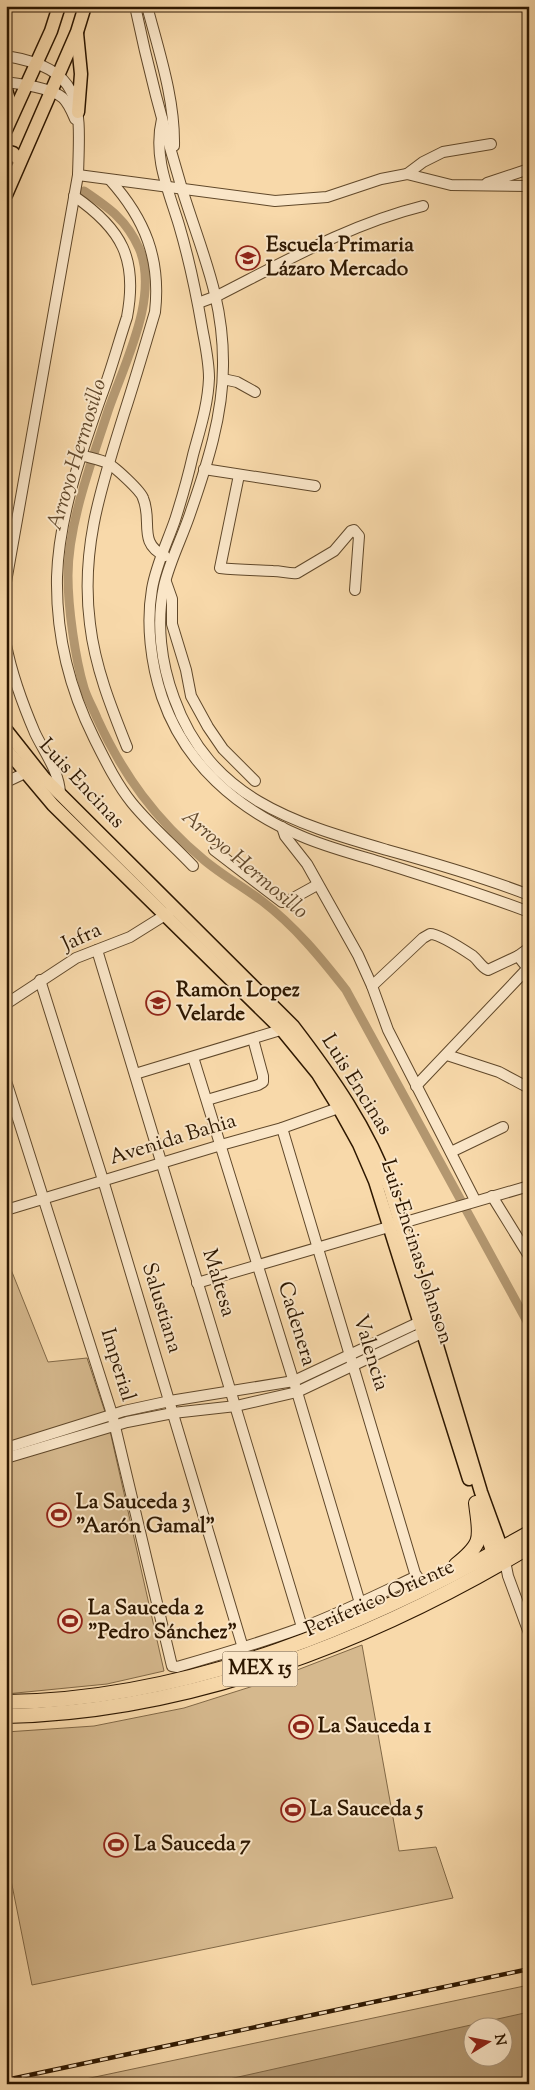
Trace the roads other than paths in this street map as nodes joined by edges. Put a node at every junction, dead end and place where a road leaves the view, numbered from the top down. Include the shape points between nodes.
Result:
1 (59, 6) edge
2 (86, 6) edge
3 (135, 6) edge
4 (147, 6) edge
5 (77, 32) junction
6 (6, 56) edge
7 (36, 63) junction
8 (58, 73) junction
9 (6, 82) edge
10 (26, 85) junction
11 (6, 90) edge
12 (50, 92) junction
13 (78, 112) junction
14 (13, 113) junction
15 (162, 118) junction
16 (77, 126) junction
17 (6, 130) edge
18 (491, 144) dead end
19 (6, 151) edge
20 (173, 154) junction
21 (14, 169) edge
22 (529, 169) edge
23 (407, 174) junction
24 (78, 175) junction
25 (110, 180) junction
26 (479, 186) junction
27 (529, 186) edge
28 (167, 187) junction
29 (182, 189) junction
30 (6, 195) edge
31 (74, 196) junction
32 (423, 206) dead end
33 (217, 296) junction
34 (198, 303) junction
35 (223, 379) junction
36 (254, 392) dead end
37 (82, 455) junction
38 (108, 463) junction
39 (204, 469) junction
40 (239, 475) junction
41 (315, 486) dead end
42 (161, 554) junction
43 (173, 559) junction
44 (166, 581) junction
45 (6, 582) edge
46 (355, 590) dead end
47 (6, 645) edge
48 (6, 730) edge
49 (127, 747) dead end
50 (6, 749) edge
51 (25, 773) junction
52 (255, 781) dead end
53 (6, 782) edge
54 (60, 793) junction
55 (282, 827) junction
56 (214, 850) dead end
57 (193, 866) dead end
58 (445, 867) junction
59 (440, 882) junction
60 (317, 885) junction
61 (529, 895) edge
62 (529, 912) edge
63 (169, 913) junction
64 (529, 948) edge
65 (97, 950) junction
66 (518, 956) junction
67 (528, 969) edge
68 (40, 980) junction
69 (372, 986) junction
70 (6, 1004) edge
71 (288, 1028) junction
72 (253, 1039) junction
73 (446, 1055) junction
74 (194, 1057) junction
75 (135, 1074) junction
76 (6, 1081) edge
77 (416, 1086) junction
78 (529, 1088) edge
79 (207, 1100) junction
80 (345, 1106) junction
81 (504, 1127) dead end
82 (282, 1128) junction
83 (221, 1144) junction
84 (451, 1152) junction
85 (162, 1163) junction
86 (103, 1180) junction
87 (529, 1186) edge
88 (492, 1196) junction
89 (44, 1199) junction
90 (475, 1201) junction
91 (6, 1210) edge
92 (394, 1225) junction
93 (318, 1247) junction
94 (529, 1256) edge
95 (258, 1264) junction
96 (197, 1283) junction
97 (425, 1326) junction
98 (352, 1360) junction
99 (294, 1381) junction
100 (232, 1392) junction
101 (297, 1392) junction
102 (170, 1401) junction
103 (236, 1406) junction
104 (174, 1413) junction
105 (112, 1414) junction
106 (115, 1425) junction
107 (6, 1448) edge
108 (6, 1458) edge
109 (476, 1503) junction
110 (529, 1533) edge
111 (529, 1547) edge
112 (499, 1557) junction
113 (417, 1576) junction
114 (425, 1588) junction
115 (360, 1603) junction
116 (302, 1627) junction
117 (529, 1633) edge
118 (243, 1648) junction
119 (6, 1702) edge
120 (6, 1716) edge

1 - 7 main road
2 - 5 main road
3 - 15 street
4 - 20 street via 171,108
5 - 8 main road
5 - 13 main road via 81,74
6 - 7 street
7 - 8 street
7 - 10 main road
8 - 12 main road
8 - 13 street via 72,94
9 - 10 street
10 - 12 street
10 - 14 main road
11 - 14 main road
12 - 16 street via 65,100
12 - 21 main road
13 - 16 street
14 - 17 main road
15 - 20 street
15 - 28 street via 158,143
16 - 24 street
18 - 23 street via 443,152
19 - 21 main road via 13,153
20 - 29 street
21 - 30 main road
22 - 26 street
23 - 26 street via 450,185
23 - 29 street via 327,197 303,200 275,201
24 - 25 street
24 - 31 street
25 - 28 street
25 - 38 street via 134,209 144,229 156,267 157,297
26 - 27 street
28 - 29 street
28 - 34 street
29 - 33 street
31 - 37 street via 102,217 115,232 128,259 130,284 127,318
31 - 45 street
32 - 33 street via 392,213 346,232
33 - 34 street
33 - 35 street
34 - 42 street via 207,357 208,392 186,486
35 - 36 street via 237,382
35 - 39 street via 217,421
37 - 38 street
37 - 57 street via 65,515 57,576 58,609 70,678 99,748 132,803
38 - 42 street via 142,496 146,506 148,540
38 - 49 street via 89,547 87,596 96,658 109,703
39 - 40 street
39 - 43 street
40 - 41 street
40 - 46 street via 220,568 297,573 334,551 354,530 359,536
42 - 43 street
42 - 55 street via 151,590 151,642 156,678 173,724 190,753 213,780 236,800
43 - 44 street
44 - 52 street via 172,599 172,624 191,696 223,749
44 - 58 street via 160,622 169,685 195,743 222,774 250,796 290,819
47 - 54 street via 20,693 59,782
48 - 54 main road, Luis Encinas
50 - 51 main road, Luis Encinas Johnson
51 - 53 street
51 - 63 main road, Luis Encinas Johnson via 59,811
54 - 63 main road, Luis Encinas
55 - 59 street via 327,846
55 - 60 street
56 - 60 street via 282,902
58 - 59 street
58 - 61 street
59 - 62 street
60 - 69 street via 358,955
63 - 65 street, Jafra via 130,937
63 - 71 main road, Luis Encinas Johnson
64 - 66 street
65 - 68 street, Jafra via 76,958
65 - 75 street, Maltesa
66 - 67 street
66 - 69 street via 488,970 472,956 430,934
67 - 73 street
68 - 70 street, Jafra
68 - 86 street, Salustiana
69 - 77 street via 388,1030
71 - 72 street
71 - 80 main road, Luis Encinas Johnson via 318,1074
72 - 74 street
72 - 79 street via 263,1082
73 - 77 street
73 - 78 street via 499,1072
74 - 75 street
74 - 79 street, Cadenera
75 - 85 street, Maltesa
76 - 89 street, Imperial
77 - 84 street
79 - 83 street, Cadenera
80 - 82 street, Avenida Bahia
80 - 92 main road, Luis Encinas Johnson
81 - 84 street
82 - 83 street, Avenida Bahia
82 - 93 street, Valencia
83 - 85 street, Avenida Bahia
83 - 95 street, Cadenera
84 - 90 street
85 - 86 street, Avenida Bahia
85 - 96 street, Maltesa
86 - 89 street, Avenida Bahia
86 - 102 street, Salustiana
87 - 88 street
88 - 90 street
88 - 94 street
89 - 91 street, Avenida Bahia
89 - 105 street, Imperial
90 - 92 street
92 - 93 street
92 - 97 main road, Luis Encinas Johnson
93 - 95 street
93 - 98 street, Valencia
95 - 96 street
95 - 99 street, Cadenera
96 - 100 street, Maltesa
97 - 98 street
97 - 109 main road, Luis Encinas Johnson
97 - 112 main road via 481,1492
98 - 99 street
98 - 101 street
98 - 113 street, Valencia
99 - 100 street
99 - 101 street, Cadenera
100 - 102 street
100 - 103 street, Maltesa
101 - 103 street
101 - 115 street, Cadenera
102 - 104 street, Salustiana
102 - 105 street
103 - 104 street
103 - 116 street, Maltesa
104 - 106 street
104 - 118 street, Salustiana
105 - 106 street, Imperial
105 - 107 street
106 - 108 street
106 - 118 street, Imperial via 172,1666
109 - 112 main road, Luis Encinas Johnson
109 - 114 highway via 478,1543 473,1551
110 - 112 highway, Periferico Oriente / MEX 15
111 - 112 highway, Periferico Oriente / MEX 15
112 - 114 highway, Periferico Oriente / MEX 15
112 - 117 street
112 - 120 highway, Periferico Oriente / MEX 15 via 360,1634 250,1673 176,1695
113 - 114 street, Valencia
113 - 115 street
114 - 119 highway, Periferico Oriente / MEX 15 via 350,1622 246,1662 92,1696
115 - 116 street
116 - 118 street

